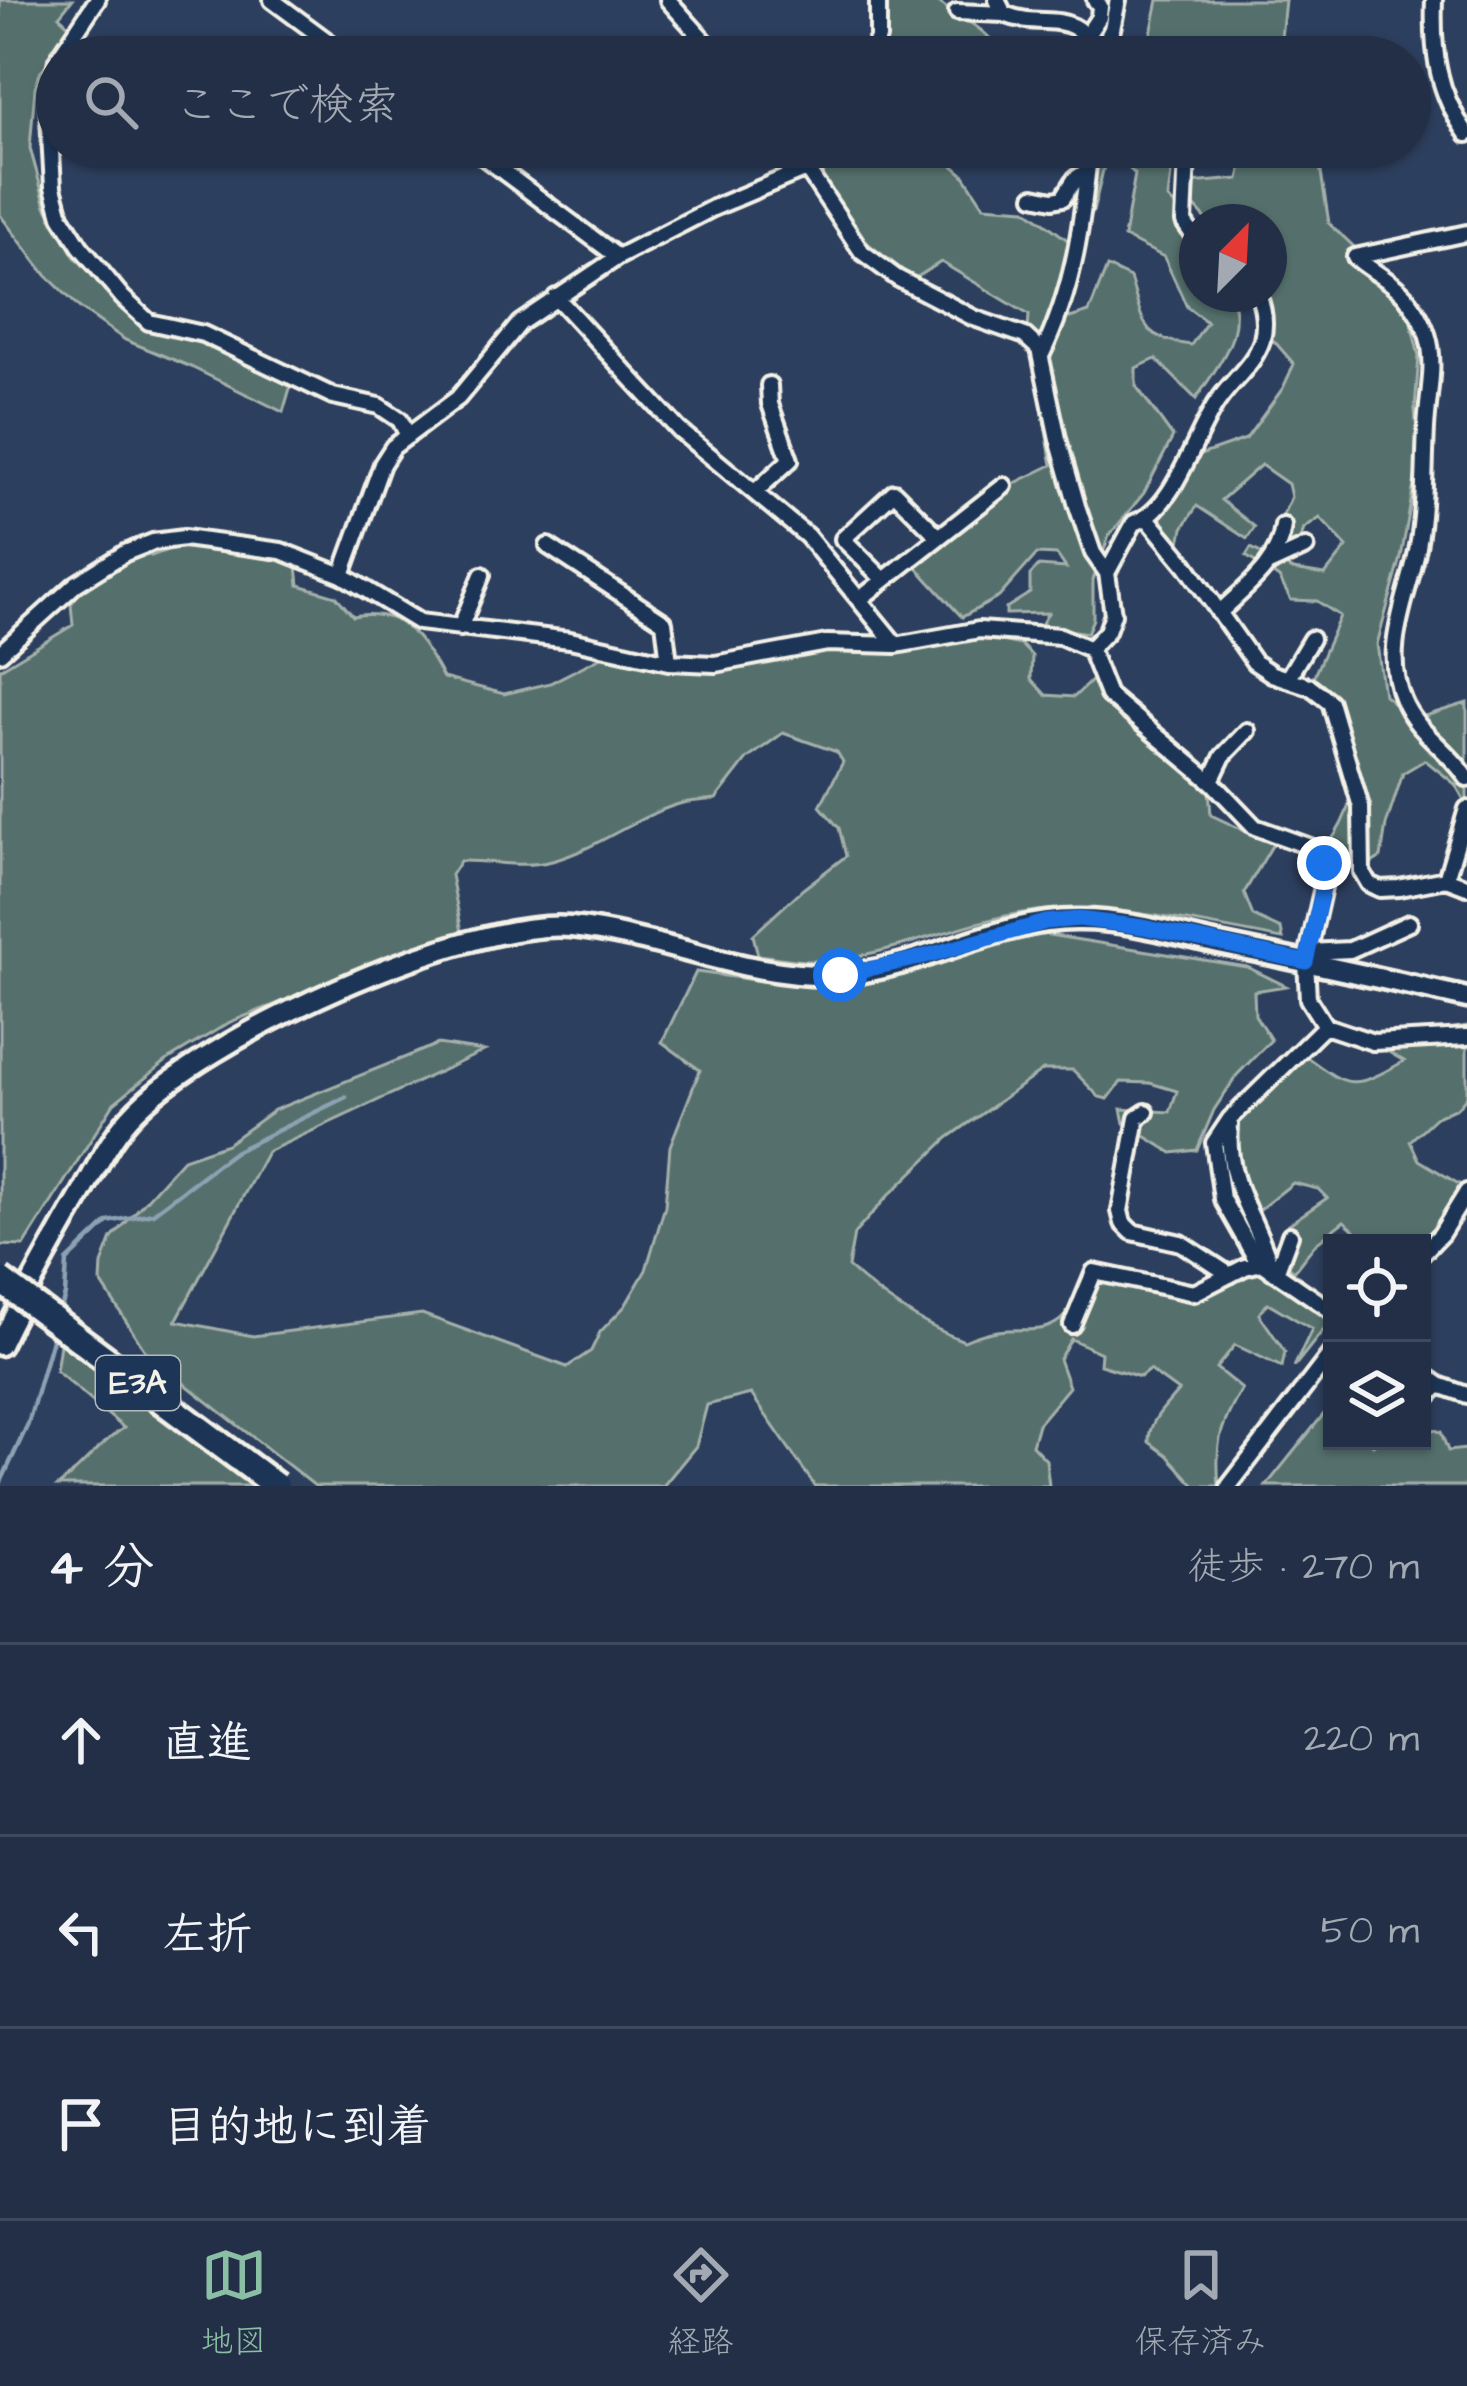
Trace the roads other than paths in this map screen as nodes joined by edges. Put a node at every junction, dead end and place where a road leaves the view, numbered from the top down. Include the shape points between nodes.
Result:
1 (97, 0) edge
2 (272, 0) edge
3 (668, 0) edge
4 (878, 0) edge
5 (1055, 0) edge
6 (1094, 0) edge
7 (1118, 0) edge
8 (1434, 0) edge
9 (1000, 7) edge
10 (957, 12) dead end
11 (1050, 21) junction
12 (1087, 34) joint
13 (73, 36) edge
14 (321, 36) edge
15 (700, 36) edge
16 (878, 36) edge
17 (1108, 36) edge
18 (1467, 134) edge
19 (52, 168) edge
20 (498, 168) edge
21 (1088, 168) edge
22 (1186, 168) edge
23 (809, 169) joint
24 (1088, 172) junction
25 (1034, 196) dead end
26 (1185, 204) edge
27 (1467, 233) edge
28 (618, 257) junction
29 (556, 297) junction
30 (1264, 312) edge
31 (1040, 357) junction
32 (769, 385) dead end
33 (408, 436) junction
34 (1004, 486) dead end
35 (756, 491) junction
36 (1148, 519) junction
37 (1283, 526) dead end
38 (939, 537) junction
39 (548, 546) dead end
40 (1306, 547) dead end
41 (1269, 564) junction
42 (1107, 574) junction
43 (342, 575) junction
44 (482, 575) dead end
45 (884, 580) junction
46 (860, 599) junction
47 (1219, 614) junction
48 (460, 628) junction
49 (1311, 640) dead end
50 (896, 645) junction
51 (1090, 650) junction
52 (0, 653) edge
53 (669, 662) junction
54 (1287, 679) junction
55 (1247, 731) dead end
56 (1467, 778) edge
57 (1211, 782) junction
58 (1467, 809) edge
59 (1445, 879) junction
60 (1467, 887) edge
61 (1409, 923) dead end
62 (1307, 957) junction
63 (1467, 998) edge
64 (1325, 1026) junction
65 (1467, 1037) edge
66 (1146, 1112) dead end
67 (1467, 1192) edge
68 (1290, 1234) dead end
69 (1431, 1245) edge
70 (1270, 1269) junction
71 (1230, 1275) junction
72 (0, 1280) edge
73 (1323, 1305) edge
74 (1072, 1325) dead end
75 (0, 1345) edge
76 (1323, 1364) edge
77 (1431, 1378) edge
78 (1439, 1384) junction
79 (1431, 1392) edge
80 (1467, 1395) edge
81 (276, 1486) edge
82 (1229, 1486) edge

1 - 13 street
2 - 14 street
3 - 15 street
4 - 16 street
5 - 11 street
6 - 12 street via 1099,17
7 - 17 street
8 - 18 street via 1440,85
9 - 10 street
9 - 11 street
11 - 12 street
19 - 33 street via 62,216 80,247 149,322 203,334 333,396 380,406
20 - 28 street
21 - 24 street
22 - 26 street
23 - 28 street
23 - 31 street via 862,252 896,278 1025,336
24 - 25 street via 1063,197
24 - 31 street via 1081,242
27 - 56 street via 1355,257 1403,293 1430,345 1426,478 1395,632 1396,673 1420,727
28 - 29 street
29 - 33 street via 520,323 458,398
29 - 35 street via 679,430
30 - 36 street via 1255,356 1217,401
31 - 42 street via 1077,506
32 - 35 street via 790,460
33 - 43 street via 382,464
34 - 38 street
35 - 46 street
36 - 42 street via 1134,523
36 - 47 street
37 - 41 street
38 - 45 street
38 - 45 street via 894,492 843,539
39 - 53 street via 664,622
40 - 41 street
41 - 47 street
42 - 51 street via 1113,614
43 - 48 street via 419,622
43 - 52 street via 281,551 184,538 153,542 76,584
44 - 48 street
45 - 46 street
46 - 50 street
47 - 54 street via 1254,662
48 - 53 street
49 - 54 street
50 - 51 street via 1021,630
50 - 53 street via 827,643 715,664
51 - 57 street via 1108,695
54 - 59 street via 1330,702 1361,807 1369,884
55 - 57 street
57 - 62 street via 1255,827 1316,849 1324,863
58 - 59 street
59 - 60 street
61 - 62 street via 1350,950
62 - 63 street
62 - 64 street via 1308,999
62 - 75 street via 1079,919 840,975 731,963 569,927 488,935 404,962 226,1042 150,1096 110,1145
64 - 65 street via 1373,1042
64 - 70 street via 1214,1143 1222,1199
66 - 71 street via 1137,1118 1123,1223 1181,1243
67 - 69 street
68 - 70 street
70 - 71 street
70 - 73 street
71 - 74 street via 1194,1293 1094,1272
72 - 81 highway, E3A, bridge
76 - 82 street
77 - 78 street
78 - 79 street
78 - 80 street

